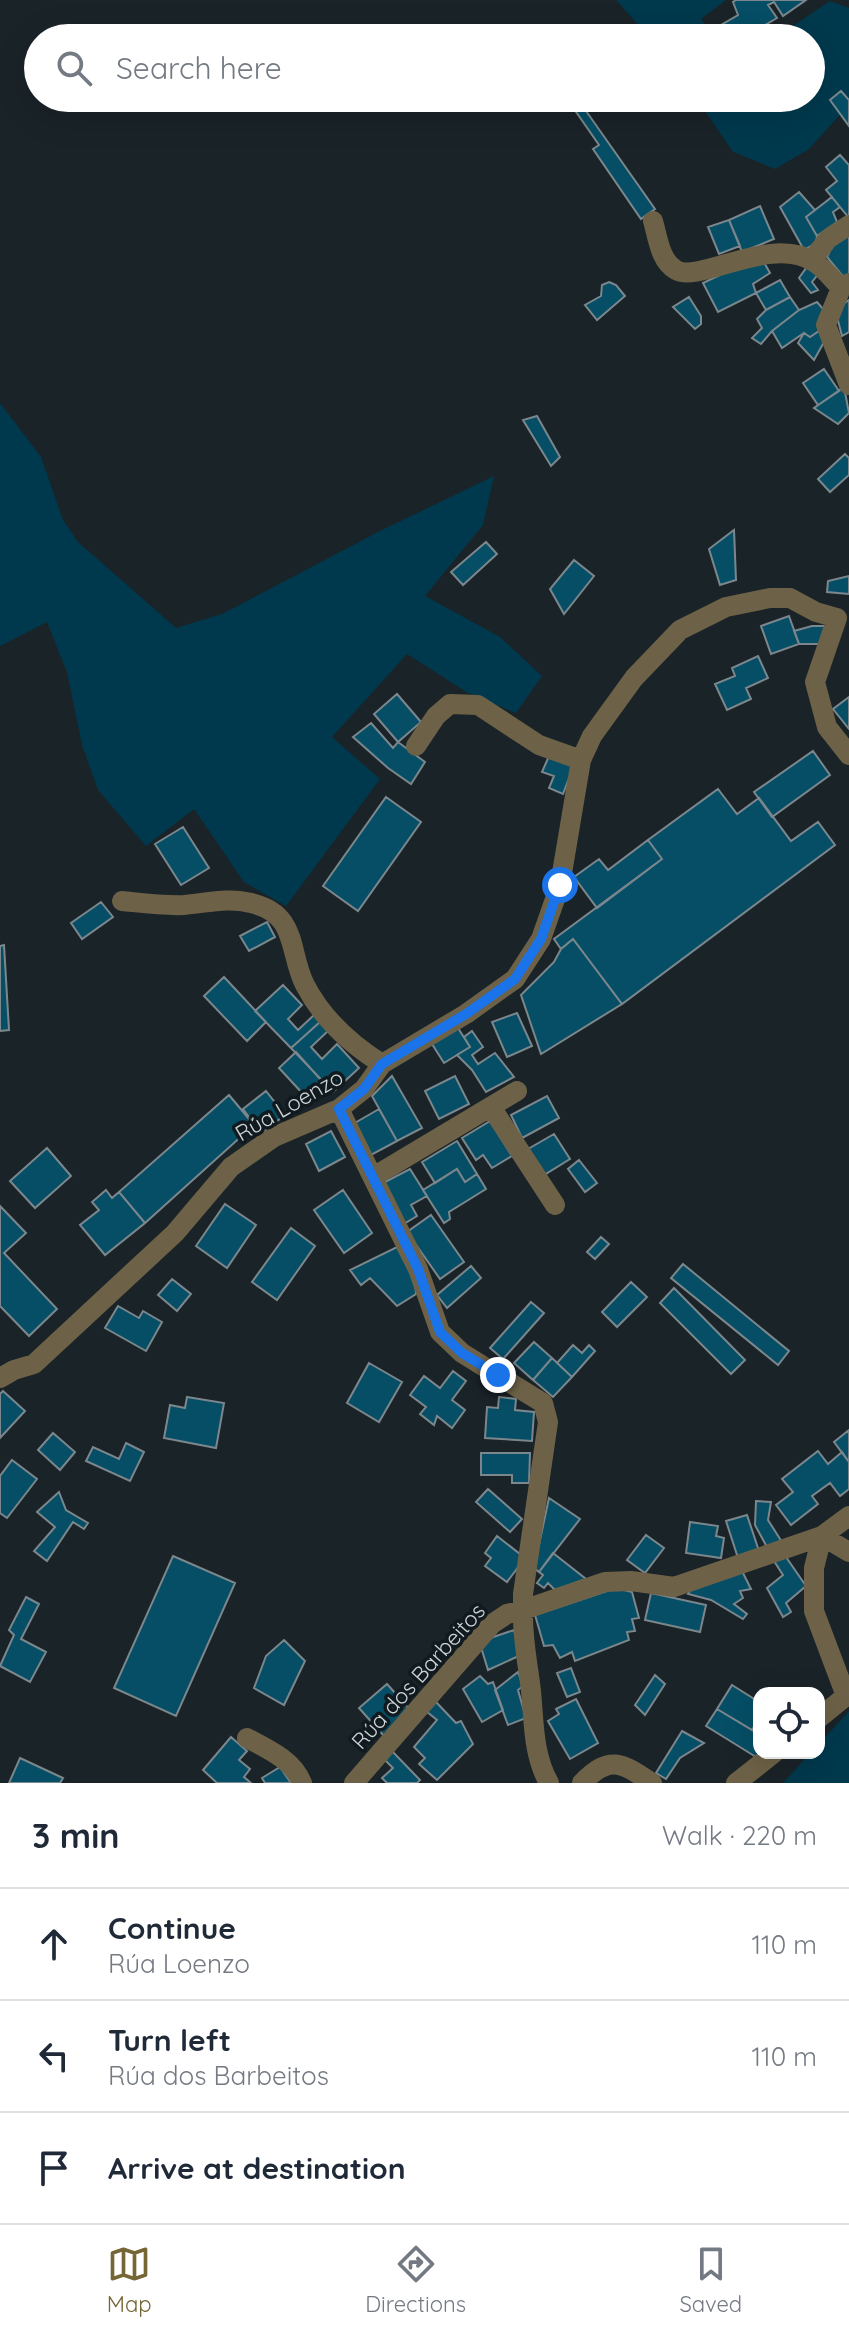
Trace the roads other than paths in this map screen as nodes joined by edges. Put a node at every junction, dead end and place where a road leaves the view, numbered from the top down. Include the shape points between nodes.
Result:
1 (653, 221) dead end
2 (849, 225) edge
3 (812, 260) junction
4 (845, 285) edge
5 (849, 385) edge
6 (843, 614) edge
7 (416, 746) dead end
8 (849, 755) edge
9 (581, 760) junction
10 (122, 901) dead end
11 (382, 1064) junction
12 (517, 1091) dead end
13 (491, 1107) junction
14 (339, 1109) junction
15 (373, 1177) junction
16 (555, 1205) dead end
17 (0, 1378) edge
18 (849, 1516) edge
19 (822, 1536) junction
20 (849, 1552) edge
21 (523, 1610) junction
22 (848, 1698) edge
23 (825, 1714) edge
24 (247, 1738) dead end
25 (766, 1759) edge
26 (302, 1783) edge
27 (354, 1783) edge
28 (549, 1783) edge
29 (582, 1783) edge
30 (652, 1783) edge
31 (736, 1783) edge

1 - 3 street via 665,259 678,272 693,273 757,254
2 - 3 street via 828,239
3 - 4 street
4 - 5 street via 826,325
6 - 8 street via 815,682 827,727
6 - 9 street, Rúa Loenzo via 816,612 790,598 770,598 726,607 680,630 634,678
7 - 9 street via 450,704 478,705 539,745
9 - 11 street, Rúa Loenzo via 560,885 533,952 515,979
10 - 11 street via 183,905 234,900 279,915 304,983 324,1014
11 - 14 street, Rúa Loenzo via 364,1089
12 - 13 street
13 - 15 street
13 - 16 street
14 - 15 street, Rúa dos Barbeitos
14 - 17 street, Rúa Loenzo via 274,1137 231,1167 175,1233 34,1364
15 - 21 street, Rúa dos Barbeitos via 418,1269 440,1332 462,1353 543,1403 548,1422
18 - 19 street
19 - 20 street
19 - 21 street via 674,1587 605,1582
19 - 22 street via 814,1568 814,1611
21 - 27 street, Rúa dos Barbeitos via 492,1624
21 - 28 street, Rúa dos Barbeitos via 534,1737
22 - 23 street
24 - 26 street via 282,1758
25 - 31 street
29 - 30 street via 596,1768 612,1765 626,1765

